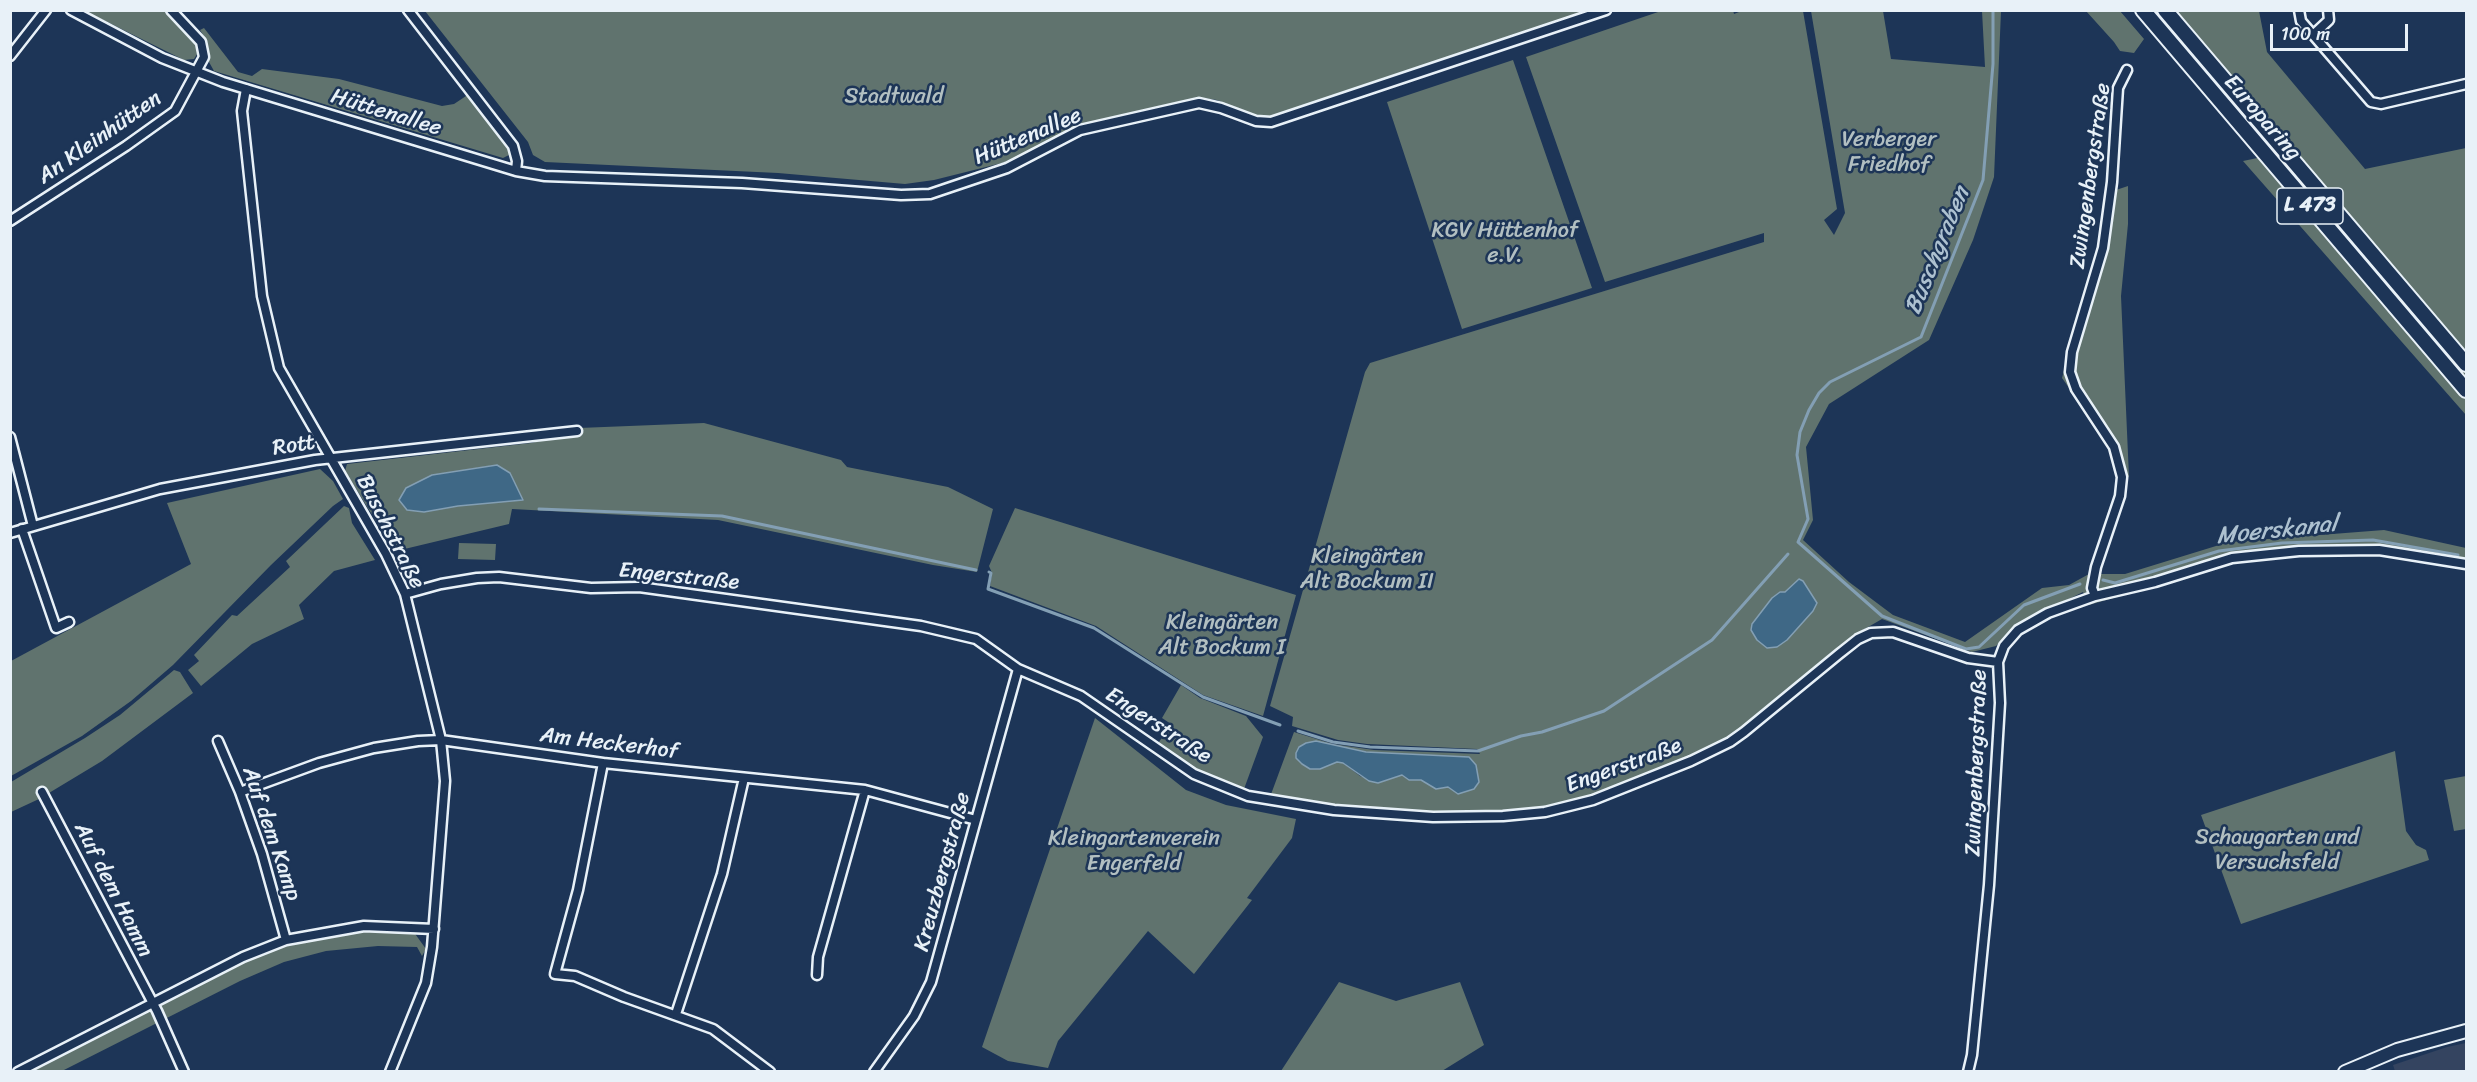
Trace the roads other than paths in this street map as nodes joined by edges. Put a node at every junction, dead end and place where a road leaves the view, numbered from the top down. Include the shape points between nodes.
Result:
1 (46, 10) edge
2 (72, 10) edge
3 (171, 10) edge
4 (408, 10) edge
5 (1606, 10) edge
6 (2143, 10) edge
7 (2165, 10) edge
8 (2299, 10) edge
9 (2328, 10) edge
10 (2313, 34) junction
11 (10, 56) edge
12 (2127, 70) dead end
13 (196, 72) junction
14 (2466, 84) edge
15 (246, 89) junction
16 (516, 171) junction
17 (12, 218) edge
18 (2466, 364) edge
19 (2466, 390) edge
20 (577, 431) dead end
21 (10, 437) edge
22 (330, 459) junction
23 (33, 526) junction
24 (22, 529) junction
25 (10, 533) edge
26 (2466, 564) edge
27 (405, 594) junction
28 (2095, 596) junction
29 (69, 622) dead end
30 (1998, 662) junction
31 (1018, 669) junction
32 (441, 740) junction
33 (218, 741) dead end
34 (603, 763) junction
35 (744, 778) junction
36 (865, 790) junction
37 (42, 792) dead end
38 (240, 792) junction
39 (976, 820) junction
40 (434, 929) junction
41 (286, 940) junction
42 (818, 975) dead end
43 (152, 1004) junction
44 (676, 1014) junction
45 (2466, 1031) edge
46 (18, 1071) edge
47 (184, 1071) edge
48 (390, 1071) edge
49 (770, 1071) edge
50 (874, 1071) edge
51 (1968, 1071) edge
52 (2345, 1071) edge

1 - 11 street
2 - 13 street, Hüttenallee
3 - 13 street, An Kleinhütten via 201,42 204,57
4 - 16 street via 513,146
5 - 16 street, Hüttenallee via 1271,122 1199,104 1080,130 1007,168 930,194 545,176
6 - 19 main road, Europaring / L 473
7 - 18 main road, Europaring / L 473
8 - 10 street via 2301,21
9 - 10 street via 2329,20
10 - 14 street via 2371,102 2381,104
12 - 28 street, Zwingenbergstraße via 2118,88 2103,248 2077,333 2070,372 2114,447 2122,477 2120,496 2096,567 2092,588
13 - 15 street, Hüttenallee
13 - 17 street, An Kleinhütten via 175,111
15 - 16 street, Hüttenallee
15 - 22 street, Buschstraße via 242,111 267,324 279,368
20 - 22 street, Rott
21 - 23 street
22 - 23 street, Rott via 160,489
22 - 27 street, Buschstraße
23 - 24 street, Rott
24 - 25 street, Rott
24 - 29 street via 56,628
26 - 28 street via 2379,550 2276,553 2232,558
27 - 31 street, Engerstraße via 441,584 499,577 591,588 639,587 921,626 976,639
27 - 32 street, Buschstraße
28 - 30 street, Zwingenbergstraße via 2048,613 2018,630 2004,646
30 - 31 street, Engerstraße via 1968,658 1893,632 1871,633 1858,639 1744,732 1691,761 1593,800 1545,812 1433,817 1334,810 1248,796 1194,774 1081,696
30 - 51 street, Zwingenbergstraße via 2000,703 1989,885
31 - 39 street, Kreuzbergstraße
32 - 34 street, Am Heckerhof
32 - 38 street, Am Heckerhof via 374,748
32 - 40 street, Buschstraße via 444,781
33 - 38 street, Auf dem Kamp
34 - 35 street, Am Heckerhof
34 - 44 street via 578,890 555,974 575,976
35 - 36 street, Am Heckerhof
35 - 44 street via 722,874
36 - 39 street, Am Heckerhof
36 - 42 street via 818,957
37 - 43 street, Auf dem Hamm
38 - 41 street, Auf dem Kamp
39 - 50 street, Kreuzbergstraße via 931,982 914,1016
40 - 41 street via 364,926
40 - 48 street, Buschstraße via 426,983
41 - 43 street via 243,957
43 - 46 street
43 - 47 street, Auf dem Hamm
44 - 49 street via 713,1029
45 - 52 main road via 2397,1050

